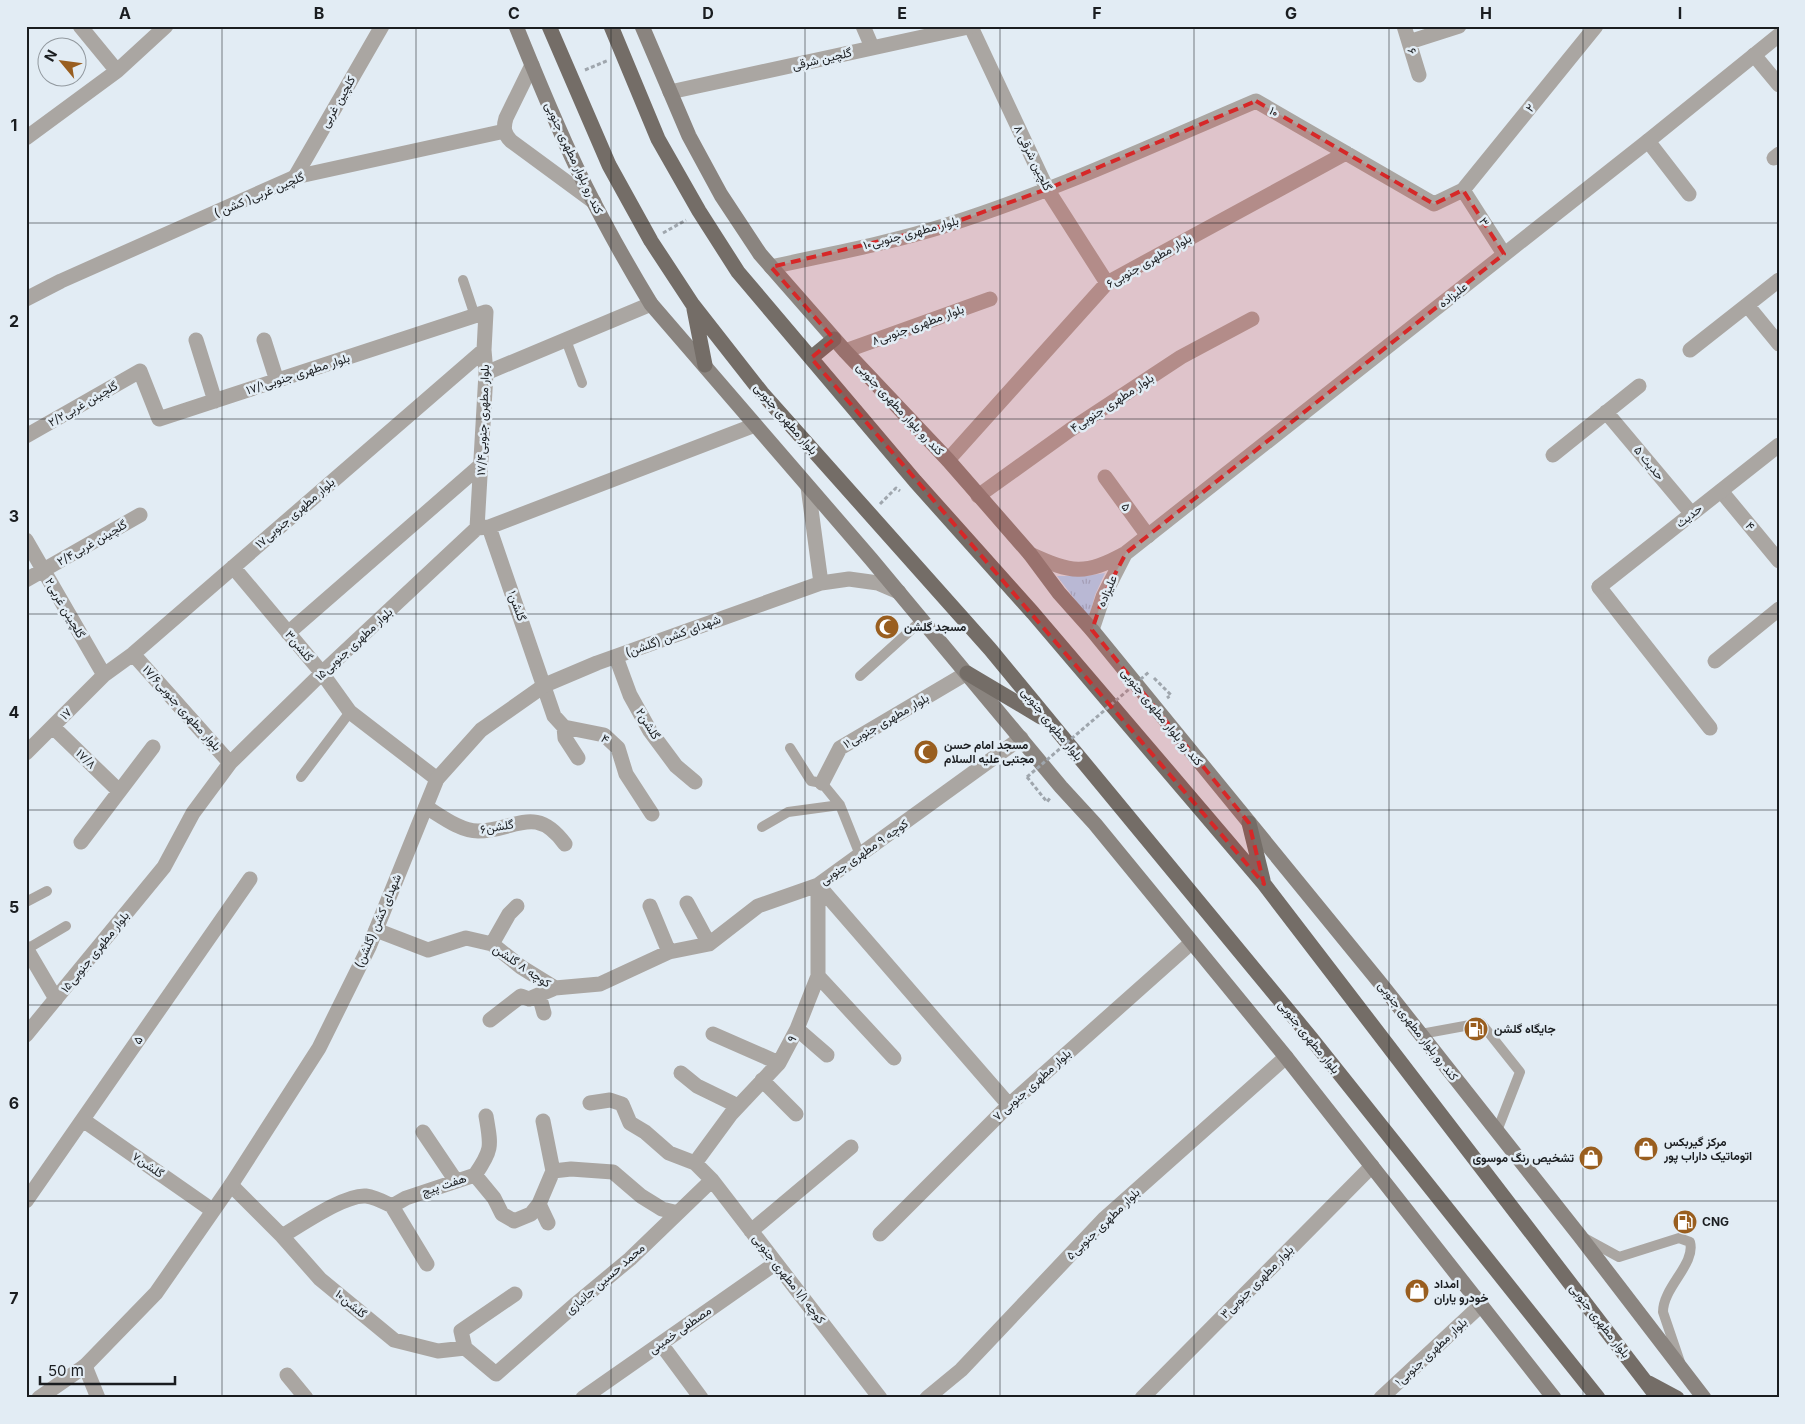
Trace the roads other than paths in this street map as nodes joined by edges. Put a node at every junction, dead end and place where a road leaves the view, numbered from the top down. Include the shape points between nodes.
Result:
1 (80, 26) edge
2 (166, 26) edge
3 (382, 26) edge
4 (516, 26) edge
5 (549, 26) edge
6 (611, 26) edge
7 (642, 26) edge
8 (863, 26) edge
9 (1404, 26) edge
10 (1459, 26) edge
11 (1596, 26) edge
12 (972, 27) edge
13 (1779, 35) edge
14 (1409, 42) junction
15 (872, 47) junction
16 (1754, 55) junction
17 (532, 65) junction
18 (117, 71) junction
19 (1419, 75) dead end
20 (1779, 85) edge
21 (670, 92) junction
22 (505, 131) junction
23 (26, 138) edge
24 (1648, 141) junction
25 (1346, 154) junction
26 (295, 178) junction
27 (1047, 189) junction
28 (1463, 190) junction
29 (1689, 194) dead end
30 (594, 202) junction
31 (1504, 254) junction
32 (771, 267) junction
33 (463, 280) dead end
34 (1779, 280) edge
35 (1106, 283) junction
36 (990, 298) dead end
37 (26, 299) edge
38 (651, 304) junction
39 (1747, 304) junction
40 (693, 305) junction
41 (481, 314) junction
42 (1252, 319) dead end
43 (834, 339) junction
44 (196, 340) dead end
45 (264, 340) dead end
46 (566, 340) junction
47 (1779, 344) edge
48 (484, 350) junction
49 (1690, 350) dead end
50 (845, 351) junction
51 (811, 358) junction
52 (704, 366) junction
53 (140, 371) joint
54 (486, 373) junction
55 (277, 381) junction
56 (582, 383) dead end
57 (1639, 386) dead end
58 (215, 401) junction
59 (1606, 412) junction
60 (755, 425) junction
61 (26, 436) edge
62 (1779, 445) edge
63 (1553, 455) dead end
64 (948, 460) junction
65 (481, 465) junction
66 (1105, 477) dead end
67 (808, 487) junction
68 (1721, 491) junction
69 (978, 496) junction
70 (1691, 514) junction
71 (140, 515) dead end
72 (483, 527) junction
73 (1148, 536) junction
74 (26, 540) edge
75 (1126, 553) junction
76 (1030, 554) junction
77 (1779, 561) edge
78 (233, 567) junction
79 (44, 570) junction
80 (26, 580) edge
81 (820, 583) junction
82 (899, 592) junction
83 (1779, 609) edge
84 (922, 620) junction
85 (1092, 630) junction
86 (288, 633) junction
87 (133, 654) junction
88 (616, 657) junction
89 (1715, 661) dead end
90 (322, 673) junction
91 (967, 673) junction
92 (104, 675) junction
93 (860, 676) dead end
94 (545, 686) junction
95 (350, 712) junction
96 (1052, 724) junction
97 (53, 727) junction
98 (564, 727) junction
99 (1710, 728) dead end
100 (1021, 738) junction
101 (153, 747) dead end
102 (790, 748) dead end
103 (26, 753) edge
104 (578, 758) dead end
105 (230, 763) junction
106 (300, 777) dead end
107 (437, 780) junction
108 (695, 782) dead end
109 (822, 783) junction
110 (119, 791) junction
111 (840, 805) junction
112 (426, 807) junction
113 (652, 814) dead end
114 (1249, 824) junction
115 (762, 827) dead end
116 (81, 842) dead end
117 (565, 844) dead end
118 (860, 855) junction
119 (250, 878) dead end
120 (1264, 884) junction
121 (818, 885) junction
122 (47, 891) dead end
123 (26, 902) edge
124 (687, 904) dead end
125 (517, 906) dead end
126 (650, 906) dead end
127 (66, 926) dead end
128 (376, 930) junction
129 (1191, 943) junction
130 (492, 944) junction
131 (709, 944) junction
132 (27, 948) edge
133 (670, 952) junction
134 (818, 976) junction
135 (555, 988) junction
136 (539, 995) junction
137 (56, 999) junction
138 (544, 1013) dead end
139 (490, 1020) dead end
140 (798, 1029) junction
141 (713, 1034) dead end
142 (1421, 1034) junction
143 (26, 1035) edge
144 (827, 1055) dead end
145 (1286, 1057) junction
146 (894, 1058) dead end
147 (779, 1063) junction
148 (681, 1073) dead end
149 (762, 1080) junction
150 (590, 1103) dead end
151 (1009, 1105) junction
152 (738, 1106) junction
153 (796, 1114) dead end
154 (486, 1116) dead end
155 (83, 1120) junction
156 (542, 1121) dead end
157 (1497, 1131) junction
158 (423, 1132) dead end
159 (851, 1147) dead end
160 (695, 1164) junction
161 (1372, 1166) junction
162 (554, 1171) junction
163 (475, 1175) junction
164 (712, 1180) junction
165 (456, 1181) junction
166 (231, 1185) junction
167 (26, 1202) edge
168 (539, 1204) junction
169 (392, 1206) junction
170 (212, 1210) junction
171 (678, 1213) junction
172 (548, 1223) dead end
173 (752, 1231) junction
174 (880, 1234) dead end
175 (1579, 1235) junction
176 (282, 1236) junction
177 (776, 1262) junction
178 (427, 1264) dead end
179 (515, 1294) dead end
180 (1480, 1306) junction
181 (661, 1344) junction
182 (465, 1348) junction
183 (85, 1366) junction
184 (1682, 1368) junction
185 (288, 1375) dead end
186 (1646, 1381) junction
187 (39, 1398) edge
188 (98, 1398) edge
189 (306, 1398) edge
190 (583, 1398) edge
191 (701, 1398) edge
192 (880, 1398) edge
193 (927, 1398) edge
194 (1142, 1398) edge
195 (1381, 1398) edge
196 (1554, 1398) edge
197 (1598, 1398) edge
198 (1658, 1398) edge
199 (1677, 1398) edge
200 (1704, 1398) edge

1 - 18 street
2 - 18 street
3 - 26 street, کلچین غربی
4 - 17 main road, کند رو بلوار مطهری جنوبی
5 - 40 main road, بلوار مطهری جنوبی via 609,165 651,241
6 - 51 main road, بلوار مطهری جنوبی via 658,139 699,211 738,272
7 - 21 main road, کند رو بلوار مطهری جنوبی
8 - 15 street
9 - 14 street, ۶
10 - 14 street
11 - 28 street, ۲
12 - 15 street, گلچین شرقی
12 - 27 street, ۸ گلچین شرقی
13 - 16 street, علیزاده
14 - 19 street, ۶
15 - 21 street, گلچین شرقی
16 - 20 street
16 - 24 street, علیزاده
17 - 22 street via 506,118
17 - 30 main road, کند رو بلوار مطهری جنوبی
18 - 23 street
21 - 32 main road, کند رو بلوار مطهری جنوبی via 688,136 721,196
22 - 26 street, گلچین غربی( کشن )
22 - 30 street via 511,141
24 - 29 street
24 - 31 street, علیزاده
25 - 27 street, ۱۰ via 1256,101
25 - 28 street, ۱۰ via 1434,204
25 - 35 street, بلوار مطهری جنوبی۶
26 - 37 street, گلچین غربی( کشن )
27 - 32 street, بلوار مطهری جنوبی۱۰ via 947,225
27 - 35 street, ۸ گلچین شرقی
28 - 31 street, ۳
30 - 38 main road, کند رو بلوار مطهری جنوبی
31 - 73 street, علیزاده
32 - 43 main road, کند رو بلوار مطهری جنوبی
33 - 41 lane
34 - 39 street
35 - 64 street, بلوار مطهری جنوبی۶
36 - 50 street, ۸بلوار مطهری جنوبی
38 - 46 street
38 - 52 main road, کند رو بلوار مطهری جنوبی
39 - 47 street
39 - 49 street
40 - 52 main road
40 - 96 main road, بلوار مطهری جنوبی via 762,393 990,649
41 - 48 street, بلوار مطهری جنوبی۱۷/۴
41 - 55 street, بلوار مطهری جنوبی۱۷/۱
42 - 69 street, بلوار مطهری جنوبی۴ via 1181,357
43 - 50 main road, کند رو بلوار مطهری جنوبی
43 - 51 main road
44 - 58 street
45 - 55 street
46 - 54 street
46 - 56 lane
48 - 54 street, بلوار مطهری جنوبی۱۷/۴
48 - 78 street, بلوار مطهری جنوبی۱۷
50 - 64 main road, کند رو بلوار مطهری جنوبی
51 - 120 main road, بلوار مطهری جنوبی
52 - 60 main road, کند رو بلوار مطهری جنوبی
53 - 58 street, بلوار مطهری جنوبی۱۷/۱ via 159,420
53 - 61 street, گلچینن غربی۲/۲
54 - 65 street, بلوار مطهری جنوبی۱۷/۴
55 - 58 street, بلوار مطهری جنوبی۱۷/۱
57 - 59 street
59 - 63 street
59 - 70 street, حدیث ۵
60 - 67 main road, کند رو بلوار مطهری جنوبی
60 - 72 street, بلوار مطهری جنوبی۱۵
62 - 68 street, حدیث
64 - 69 main road, کند رو بلوار مطهری جنوبی
65 - 72 street, بلوار مطهری جنوبی۱۷/۴
65 - 86 street
66 - 73 street, ۵
67 - 81 street
67 - 82 main road, کند رو بلوار مطهری جنوبی
68 - 70 street, حدیث
68 - 77 street, ۴
69 - 76 main road, کند رو بلوار مطهری جنوبی
70 - 99 street, حدیث via 1599,587
71 - 79 street, گلچینن غربی۲/۴
72 - 90 street, بلوار مطهری جنوبی۱۵
72 - 94 street, گلشن۱
73 - 75 street, علیزاده
74 - 79 street, گلچینن غربی۲
75 - 76 street, علیزاده via 1095,568 1078,570 1061,568
75 - 85 street, علیزاده via 1103,597
76 - 85 main road, کند رو بلوار مطهری جنوبی
78 - 86 street, گلشن۳
78 - 87 street, بلوار مطهری جنوبی۱۷
79 - 80 street, گلچینن غربی۲/۴
79 - 92 street, گلچینن غربی۲
81 - 82 street, شهدای کشن (گلشن) via 849,579 878,583
81 - 88 street, شهدای کشن (گلشن)
82 - 84 main road, کند رو بلوار مطهری جنوبی
83 - 89 street
84 - 91 main road, کند رو بلوار مطهری جنوبی
84 - 93 lane
85 - 114 main road, کند رو بلوار مطهری جنوبی
86 - 90 street, گلشن۳
87 - 92 street, بلوار مطهری جنوبی۱۷
87 - 105 street, بلوار مطهری جنوبی۱۷/۶
88 - 94 street, شهدای کشن (گلشن)
88 - 108 street, گلشن۲ via 630,695 650,731 676,766
90 - 95 street, گلشن۳
90 - 105 street, بلوار مطهری جنوبی۱۵
91 - 96 main road
91 - 100 main road, کند رو بلوار مطهری جنوبی
91 - 109 street, بلوار مطهری جنوبی۱۱ via 840,748
92 - 97 street, ۱۷
94 - 98 street via 554,716
94 - 107 street, شهدای کشن (گلشن) via 481,730
95 - 106 lane
95 - 107 street, گلشن۳
96 - 197 main road, بلوار مطهری جنوبی via 1311,1038
97 - 103 street, ۱۷
97 - 110 street, ۱۷/۸
98 - 104 street via 565,738
98 - 113 street, ۴ via 604,735 618,748 626,774
100 - 118 street, کوچه ۹ مطهری جنوبی
100 - 129 main road, کند رو بلوار مطهری جنوبی
101 - 110 street
102 - 109 lane via 811,781
105 - 137 street, بلوار مطهری جنوبی۱۵ via 193,813 164,867
107 - 112 street, شهدای کشن (گلشن)
109 - 111 lane
110 - 116 street
111 - 115 lane via 788,812
111 - 118 lane
112 - 117 street, گلشن۶ via 458,826 477,831 534,821 548,827
112 - 128 street, شهدای کشن (گلشن)
114 - 120 main road
114 - 142 main road, کند رو بلوار مطهری جنوبی
118 - 121 street, کوچه ۹ مطهری جنوبی
119 - 155 street, ۵
120 - 186 main road, بلوار مطهری جنوبی
121 - 131 street, کوچه ۹ مطهری جنوبی via 758,906
121 - 134 street, ۹
121 - 151 street
122 - 123 lane
124 - 131 street
125 - 130 street
126 - 133 street
127 - 132 lane
128 - 130 street, کوچه ۸ گلشن via 428,950 466,938
128 - 166 street, شهدای کشن (گلشن) via 319,1048
129 - 145 main road, کند رو بلوار مطهری جنوبی
129 - 151 street, ۷ بلوار مطهری جنوبی
130 - 135 street, کوچه ۸ گلشن
131 - 133 street, کوچه ۹ مطهری جنوبی
132 - 137 street
133 - 135 street, کوچه ۹ مطهری جنوبی via 600,984
134 - 140 street, ۹
134 - 146 street
135 - 136 street, کوچه ۹ مطهری جنوبی
136 - 138 street
136 - 139 street, کوچه ۹ مطهری جنوبی via 529,999 521,996
137 - 143 street, بلوار مطهری جنوبی۱۵
140 - 144 street
140 - 147 street, ۹
141 - 147 street
142 - 157 main road, کند رو بلوار مطهری جنوبی
142 - 157 lane via 1481,1023 1520,1072
145 - 161 main road, کند رو بلوار مطهری جنوبی
145 - 193 street, ۵بلوار مطهری جنوبی via 1105,1218 960,1370
147 - 149 street, ۹
148 - 152 street via 696,1086
149 - 152 street, ۹
149 - 153 street
150 - 160 street via 610,1100 622,1104 630,1123 669,1153
151 - 174 street, ۷ بلوار مطهری جنوبی
152 - 160 street, ۹
154 - 163 street via 491,1145
155 - 167 street, ۵
155 - 170 street, گلشن۷
156 - 162 street
157 - 175 main road, کند رو بلوار مطهری جنوبی
158 - 165 street
159 - 173 street
160 - 164 street, کوچه ۱/۱ مطهری جنوبی
161 - 180 main road, کند رو بلوار مطهری جنوبی
161 - 194 street, بلوار مطهری جنوبی۳
162 - 168 street, هفت پیچ
162 - 171 street via 613,1172 662,1209
163 - 165 street, هفت پیچ
163 - 168 street, هفت پیچ via 494,1198 502,1214 514,1221 531,1214
164 - 171 street, محمد حسین جانبازی
164 - 173 street, کوچه ۱/۱ مطهری جنوبی
165 - 169 street, هفت پیچ
166 - 170 street, شهدای کشن (گلشن)
166 - 176 street, گلشن۱۰
168 - 172 street
169 - 176 street via 364,1196 340,1202
169 - 178 street
170 - 183 street, شهدای کشن (گلشن) via 156,1293
171 - 182 street, محمد حسین جانبازی via 630,1259 496,1374
173 - 177 street, کوچه ۱/۱ مطهری جنوبی
175 - 184 main road, کند رو بلوار مطهری جنوبی
175 - 184 lane via 1619,1257 1678,1238 1690,1242 1691,1254 1663,1306
176 - 182 street, گلشن۱۰ via 320,1278 394,1340 438,1351
177 - 181 street, مصطفی خمینی
177 - 192 street, کوچه ۱/۱ مطهری جنوبی
179 - 182 street via 461,1331
180 - 195 street, ۱بلوار مطهری جنوبی
180 - 196 main road, کند رو بلوار مطهری جنوبی
181 - 190 street, مصطفی خمینی
181 - 191 street
183 - 187 street, شهدای کشن (گلشن)
183 - 188 street
184 - 200 main road, کند رو بلوار مطهری جنوبی
185 - 189 street
186 - 198 main road, بلوار مطهری جنوبی
186 - 199 main road

